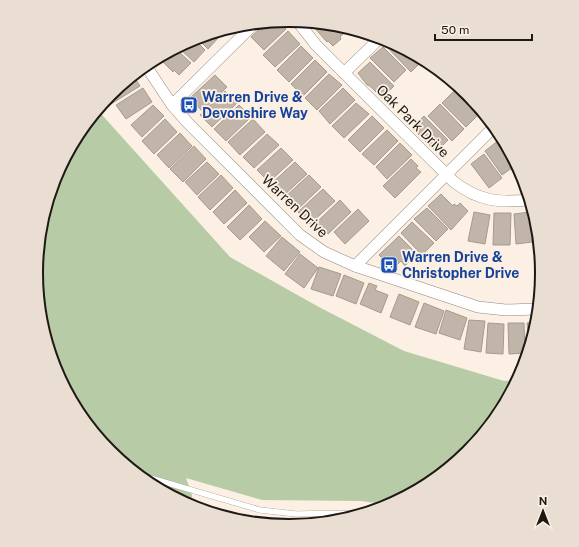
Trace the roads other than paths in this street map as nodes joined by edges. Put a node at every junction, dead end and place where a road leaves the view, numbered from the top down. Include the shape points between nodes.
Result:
1 (303, 28) edge
2 (247, 31) edge
3 (375, 43) edge
4 (149, 71) edge
5 (344, 73) junction
6 (172, 106) junction
7 (490, 131) edge
8 (446, 175) junction
9 (525, 200) edge
10 (355, 266) junction
11 (533, 309) edge
12 (157, 481) edge
13 (350, 513) edge

1 - 5 street, Oak Park Drive
2 - 6 street
3 - 5 street
4 - 6 street, Warren Drive
5 - 8 street, Oak Park Drive
6 - 10 street, Warren Drive via 300,235 324,252
7 - 8 street
8 - 9 street, Oak Park Drive via 478,197 499,201
8 - 10 street
10 - 11 street, Warren Drive via 478,307
12 - 13 lane via 260,510 296,514

